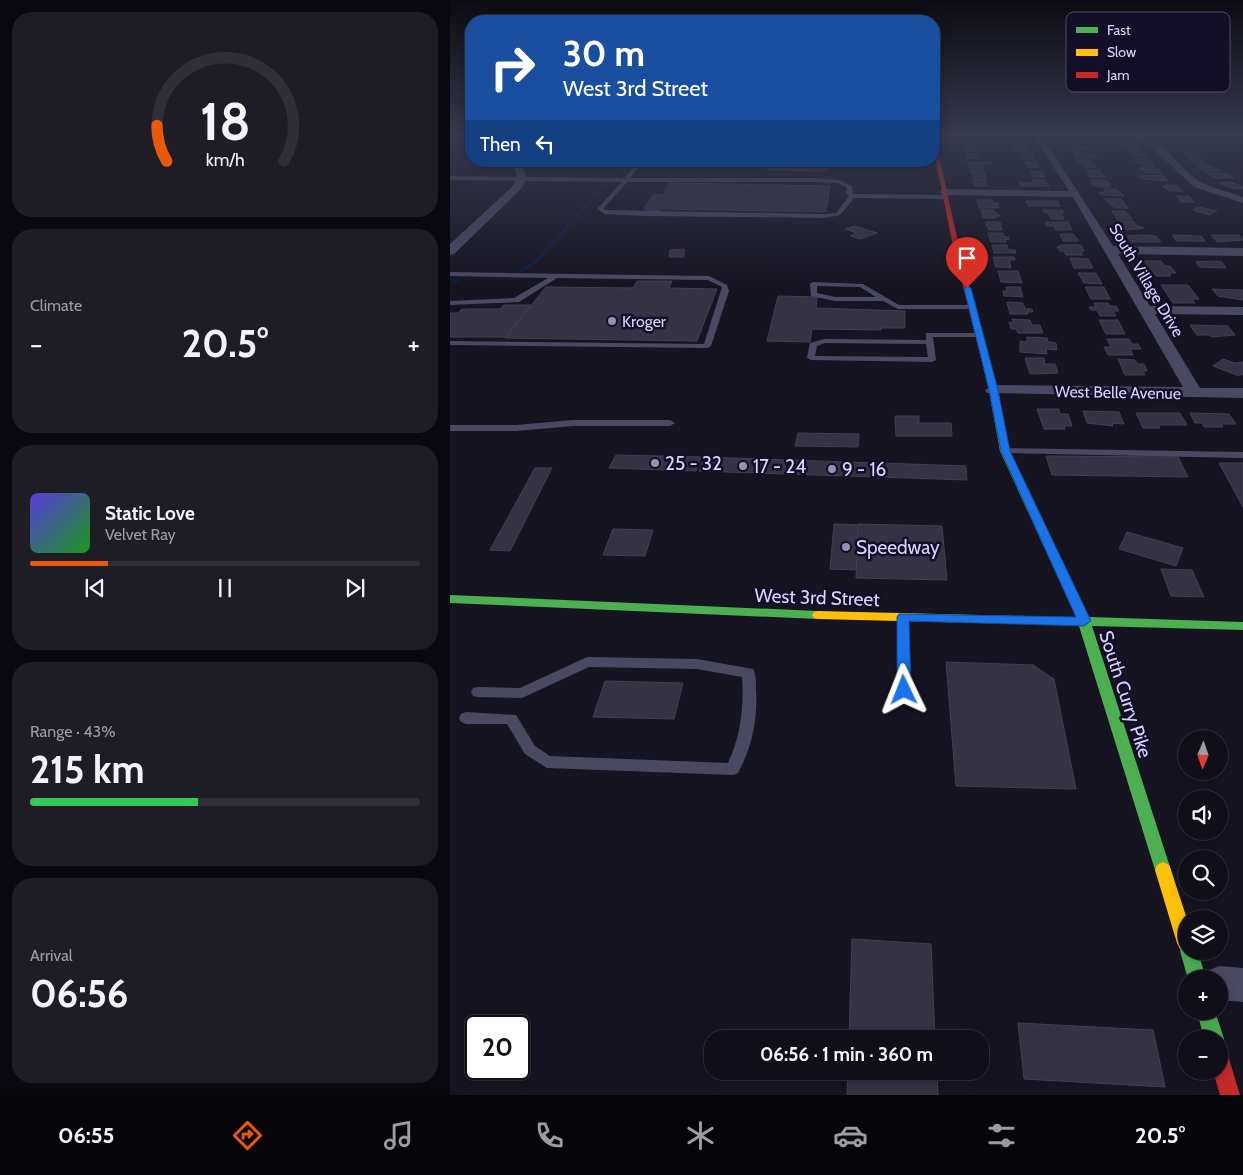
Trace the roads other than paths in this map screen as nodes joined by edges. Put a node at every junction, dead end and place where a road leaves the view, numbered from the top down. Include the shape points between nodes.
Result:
1 (517, 186) edge
2 (621, 186) edge
3 (848, 186) edge
4 (943, 186) edge
5 (1071, 186) edge
6 (1201, 186) edge
7 (1076, 194) junction
8 (945, 195) junction
9 (852, 196) junction
10 (1237, 199) edge
11 (1109, 250) junction
12 (450, 251) edge
13 (1243, 252) edge
14 (450, 274) edge
15 (556, 277) junction
16 (886, 299) junction
17 (450, 303) edge
18 (972, 307) junction
19 (1145, 310) junction
20 (1243, 311) edge
21 (980, 335) junction
22 (930, 342) junction
23 (450, 343) edge
24 (993, 390) junction
25 (1195, 393) junction
26 (1243, 393) edge
27 (670, 423) dead end
28 (450, 428) edge
29 (1006, 451) junction
30 (1243, 455) edge
31 (450, 599) edge
32 (903, 617) junction
33 (1084, 621) junction
34 (1243, 626) edge
35 (904, 690) dead end
36 (478, 692) dead end
37 (466, 718) dead end
38 (1178, 918) edge
39 (1228, 984) edge
40 (1243, 985) edge
41 (1226, 1080) edge
42 (1230, 1095) edge

1 - 12 street
2 - 9 lane via 600,209 642,214 825,216 838,214
3 - 9 lane
4 - 8 main road, South Curry Pike
5 - 7 street, South Village Drive
6 - 10 street
7 - 8 street
7 - 11 street, South Village Drive
8 - 9 lane
8 - 18 main road, South Curry Pike
11 - 13 street
11 - 19 street, South Village Drive
14 - 15 lane
15 - 17 lane via 516,300
15 - 23 lane via 709,278 719,281 725,291 706,346
16 - 16 lane via 861,285 813,284 814,294 835,299
16 - 18 lane via 898,307
18 - 21 main road, South Curry Pike
19 - 20 street
19 - 25 street, South Village Drive
21 - 22 lane via 929,335
21 - 24 main road, South Curry Pike
22 - 22 lane via 932,360 811,358 813,345 824,340
24 - 25 street, West Belle Avenue
24 - 29 main road, South Curry Pike
25 - 26 street, West Belle Avenue
27 - 28 lane
29 - 30 lane
29 - 33 main road, South Curry Pike
31 - 32 main road, West 3rd Street
32 - 33 main road, West 3rd Street
32 - 35 lane
33 - 34 main road, West 3rd Street
33 - 38 main road, South Curry Pike
36 - 37 lane via 522,693 587,662 697,664 748,673 751,706 743,748 733,769 547,762 530,750 511,719
39 - 40 street
41 - 42 main road

